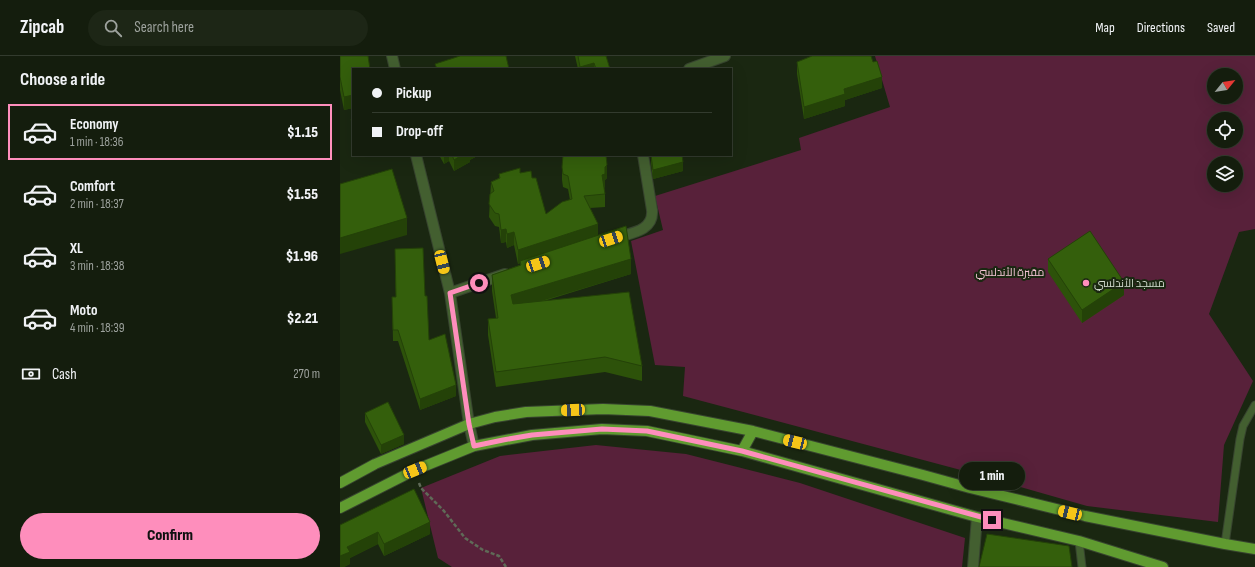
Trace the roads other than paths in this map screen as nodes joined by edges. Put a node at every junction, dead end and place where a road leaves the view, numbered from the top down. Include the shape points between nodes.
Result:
1 (392, 56) edge
2 (725, 56) edge
3 (395, 68) edge
4 (692, 68) edge
5 (416, 156) edge
6 (643, 156) edge
7 (604, 242) edge
8 (516, 271) edge
9 (450, 293) junction
10 (1255, 405) edge
11 (469, 424) junction
12 (752, 431) junction
13 (474, 446) junction
14 (742, 451) junction
15 (340, 483) edge
16 (340, 508) edge
17 (977, 517) junction
18 (1079, 541) junction
19 (1225, 544) junction
20 (1255, 549) edge
21 (973, 567) edge
22 (1082, 567) edge
23 (1163, 567) edge

1 - 3 street
2 - 4 street
5 - 9 street
6 - 7 street via 652,210 651,221 645,228
8 - 9 street
9 - 11 street
10 - 19 lane via 1243,426 1240,439
11 - 12 main road via 526,412 603,409 650,411
11 - 13 street
11 - 15 main road via 375,464
12 - 14 main road
12 - 19 main road via 1085,516
13 - 14 main road via 532,435 602,429 647,431
13 - 16 main road via 415,470
14 - 17 main road
17 - 18 main road
17 - 21 street
18 - 22 lane
18 - 23 main road
19 - 20 main road

